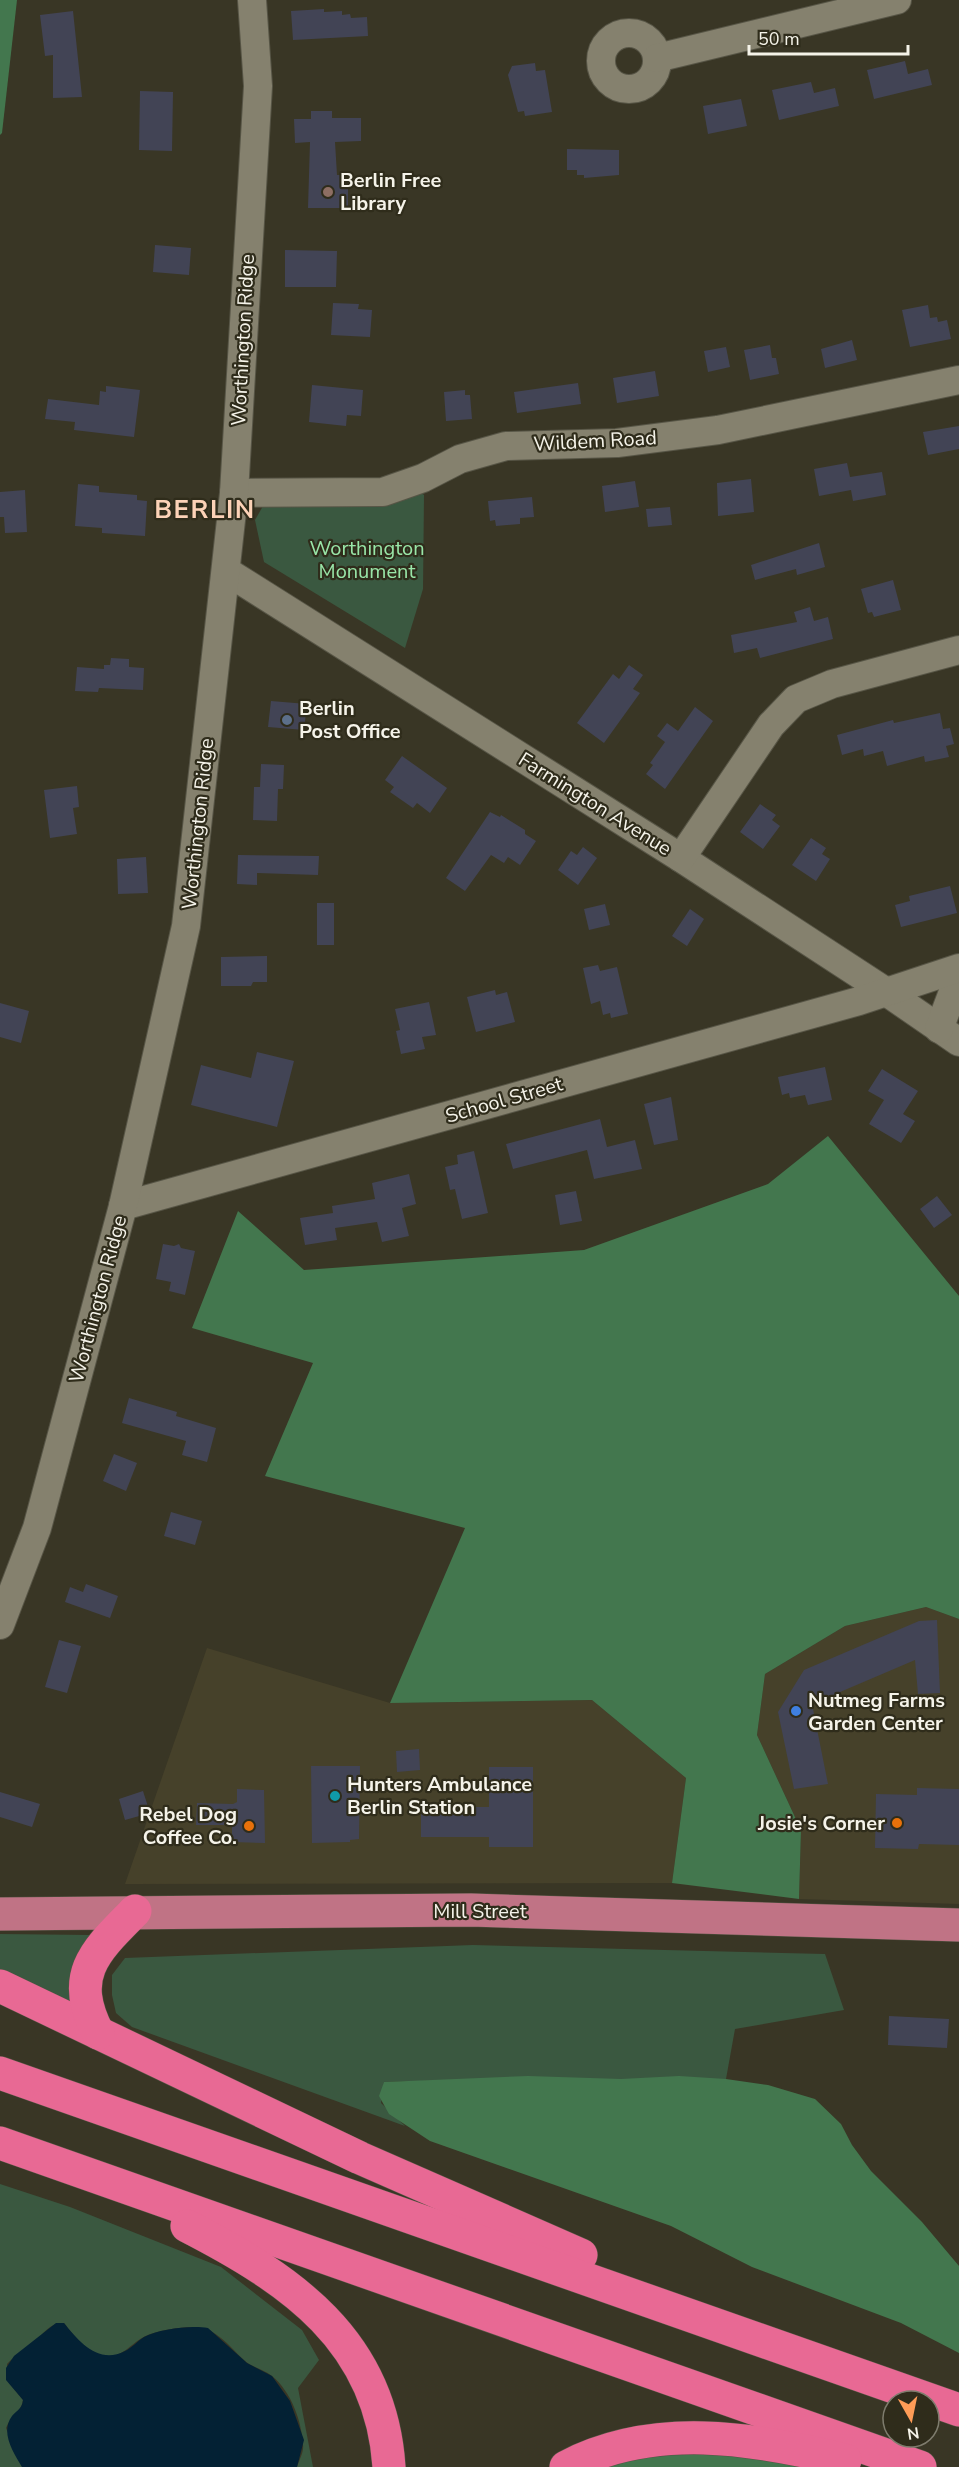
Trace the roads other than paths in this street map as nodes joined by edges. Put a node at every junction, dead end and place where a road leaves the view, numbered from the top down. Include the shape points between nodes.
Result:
1 (252, 0) edge
2 (897, 0) edge
3 (657, 58) dead end
4 (959, 380) edge
5 (234, 493) junction
6 (226, 571) junction
7 (959, 650) edge
8 (681, 858) junction
9 (959, 968) edge
10 (959, 976) edge
11 (885, 991) junction
12 (949, 1035) edge
13 (123, 1206) junction
14 (0, 1625) edge
15 (135, 1911) junction
16 (0, 1914) edge
17 (959, 1925) edge
18 (0, 1986) edge
19 (98, 2032) junction
20 (0, 2073) edge
21 (0, 2143) edge
22 (152, 2196) junction
23 (651, 2301) junction
24 (959, 2409) edge
25 (915, 2465) edge
26 (389, 2467) edge
27 (566, 2467) edge

1 - 5 street, Worthington Ridge via 258,87
2 - 3 street
4 - 5 street, Wildem Road via 718,430 617,443 506,446 460,459 383,492
5 - 6 street, Worthington Ridge
6 - 8 street, Farmington Avenue
6 - 13 street, Worthington Ridge via 186,926
7 - 8 street via 832,684 796,699 771,725
8 - 11 street, Farmington Avenue
9 - 11 street, School Street
10 - 12 street
11 - 12 street, Farmington Avenue
11 - 13 street, School Street
13 - 14 street, Worthington Ridge via 37,1528
15 - 16 main road, Mill Street
15 - 17 main road, Mill Street via 514,1911
15 - 19 highway via 101,1949 85,1978 85,2003
18 - 19 highway
19 - 23 highway via 360,2158 605,2265
20 - 23 highway
21 - 22 highway
22 - 25 highway
22 - 26 highway via 185,2226 279,2279 334,2329 371,2388 384,2427
23 - 24 highway
25 - 27 highway via 857,2462 771,2444 702,2437 620,2446

